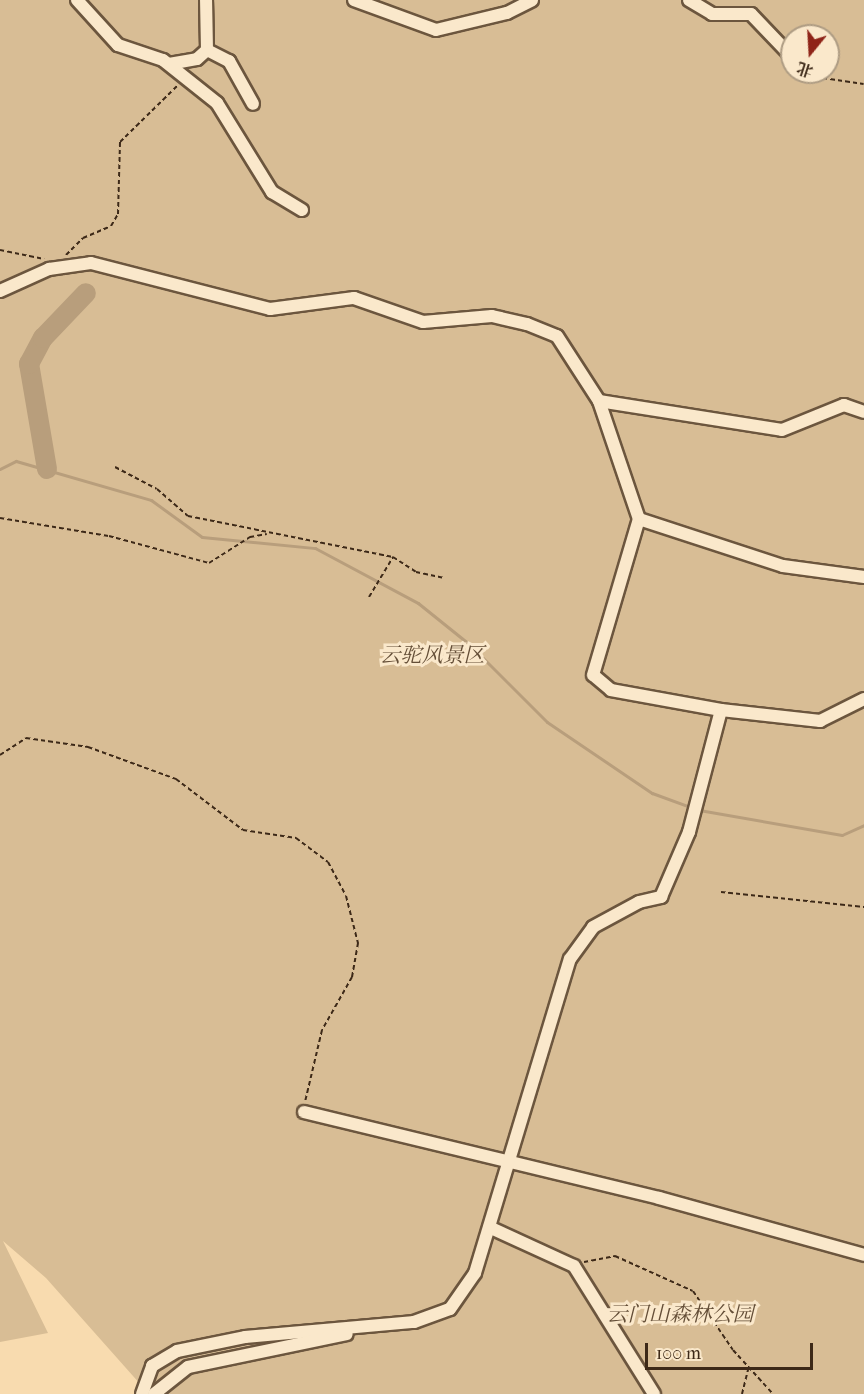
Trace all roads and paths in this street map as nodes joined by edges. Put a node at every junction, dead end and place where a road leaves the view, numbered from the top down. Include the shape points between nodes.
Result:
1 (77, 0) edge
2 (206, 0) edge
3 (354, 0) edge
4 (532, 0) edge
5 (689, 0) edge
6 (780, 44) edge
7 (207, 50) junction
8 (169, 64) junction
9 (181, 76) junction
10 (840, 83) edge
11 (864, 84) edge
12 (253, 104) dead end
13 (302, 210) dead end
14 (0, 250) edge
15 (67, 267) junction
16 (49, 269) junction
17 (0, 291) edge
18 (599, 401) junction
19 (864, 412) edge
20 (115, 467) dead end
21 (0, 518) edge
22 (639, 519) junction
23 (270, 533) junction
24 (393, 557) junction
25 (864, 577) edge
26 (444, 578) dead end
27 (369, 597) dead end
28 (864, 699) edge
29 (721, 710) junction
30 (0, 755) edge
31 (721, 892) dead end
32 (864, 907) edge
33 (304, 1112) joint
34 (509, 1162) junction
35 (490, 1228) junction
36 (864, 1255) edge
37 (574, 1266) junction
38 (381, 1325) junction
39 (748, 1369) junction
40 (142, 1394) edge
41 (154, 1394) edge
42 (654, 1394) edge
43 (742, 1394) edge
44 (773, 1394) edge

1 - 8 street via 118,45
2 - 7 street
3 - 4 street via 436,30 507,13
5 - 6 street via 712,14 751,14
7 - 8 street via 197,59
7 - 12 street via 229,61
8 - 9 street
9 - 13 street via 230,119 272,192
9 - 15 path via 166,100 120,142 118,214 111,226 83,238 66,254
10 - 11 path
14 - 16 path via 44,259
15 - 16 street
15 - 18 street via 91,263 270,309 354,298 423,322 492,316 526,324 557,336
16 - 17 street
18 - 19 street via 782,430 844,405
18 - 22 street
20 - 23 path via 157,489 188,516
21 - 23 path via 109,536 209,563 240,547 250,537
22 - 25 street via 783,566
22 - 29 street via 593,675 610,690
23 - 24 path
24 - 26 path via 417,572
24 - 27 path
28 - 29 street via 820,721
29 - 34 street via 689,832 661,897 639,902 593,927 570,959
30 - 33 path via 26,738 88,747 176,779 243,830 296,838 328,862 346,896 358,942 352,977 322,1030
31 - 32 path
33 - 34 street
34 - 35 street
34 - 36 street
35 - 37 street
35 - 38 street via 484,1256 450,1309
37 - 39 path via 615,1256 693,1290
37 - 42 street
38 - 40 street via 245,1337 177,1351 152,1366
38 - 41 street via 188,1367
39 - 43 path
39 - 44 path

